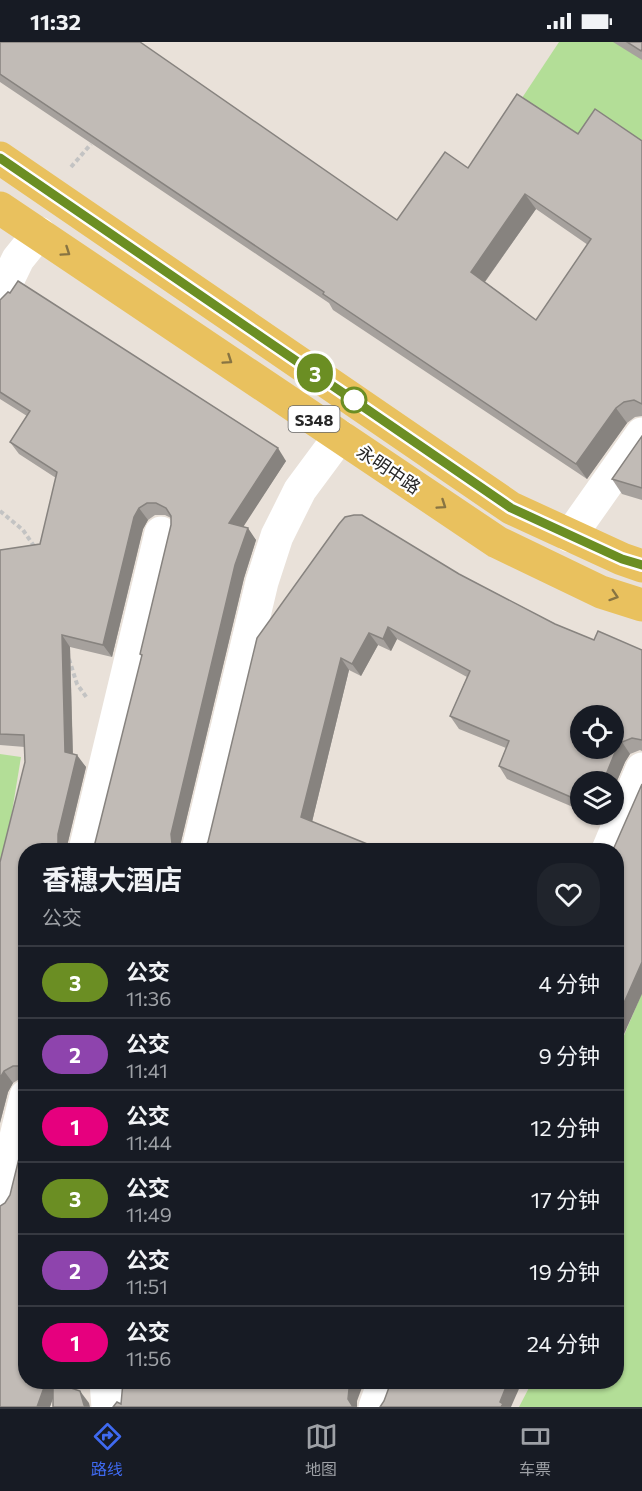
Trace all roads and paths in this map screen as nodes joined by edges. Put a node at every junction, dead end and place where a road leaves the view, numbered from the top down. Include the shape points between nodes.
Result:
1 (91, 144) edge
2 (0, 158) edge
3 (69, 168) dead end
4 (0, 208) edge
5 (39, 233) junction
6 (0, 296) edge
7 (642, 434) edge
8 (340, 436) junction
9 (0, 511) edge
10 (160, 533) dead end
11 (570, 536) junction
12 (40, 553) edge
13 (642, 566) edge
14 (642, 605) edge
15 (66, 651) edge
16 (119, 709) junction
17 (642, 769) edge
18 (87, 843) edge
19 (200, 843) edge
20 (611, 843) edge
21 (18, 1129) edge
22 (0, 1202) edge
23 (107, 1389) edge
24 (381, 1389) edge
25 (108, 1407) edge
26 (375, 1407) edge

1 - 3 path
2 - 11 main road, 永明中路 / S348 via 511,508
4 - 5 main road, 永明中路 / S348
5 - 6 street via 18,259
5 -> 8 main road, 永明中路 / S348
7 - 11 street
8 -> 14 main road, 永明中路 / S348 via 497,542 601,592
8 - 19 street via 300,490 274,545
9 - 12 path via 23,530
10 - 16 street
11 - 13 main road, 永明中路 / S348
15 - 16 path via 77,684 93,706
16 - 18 street
17 - 20 street
21 - 22 street
23 - 25 street
24 - 26 street

